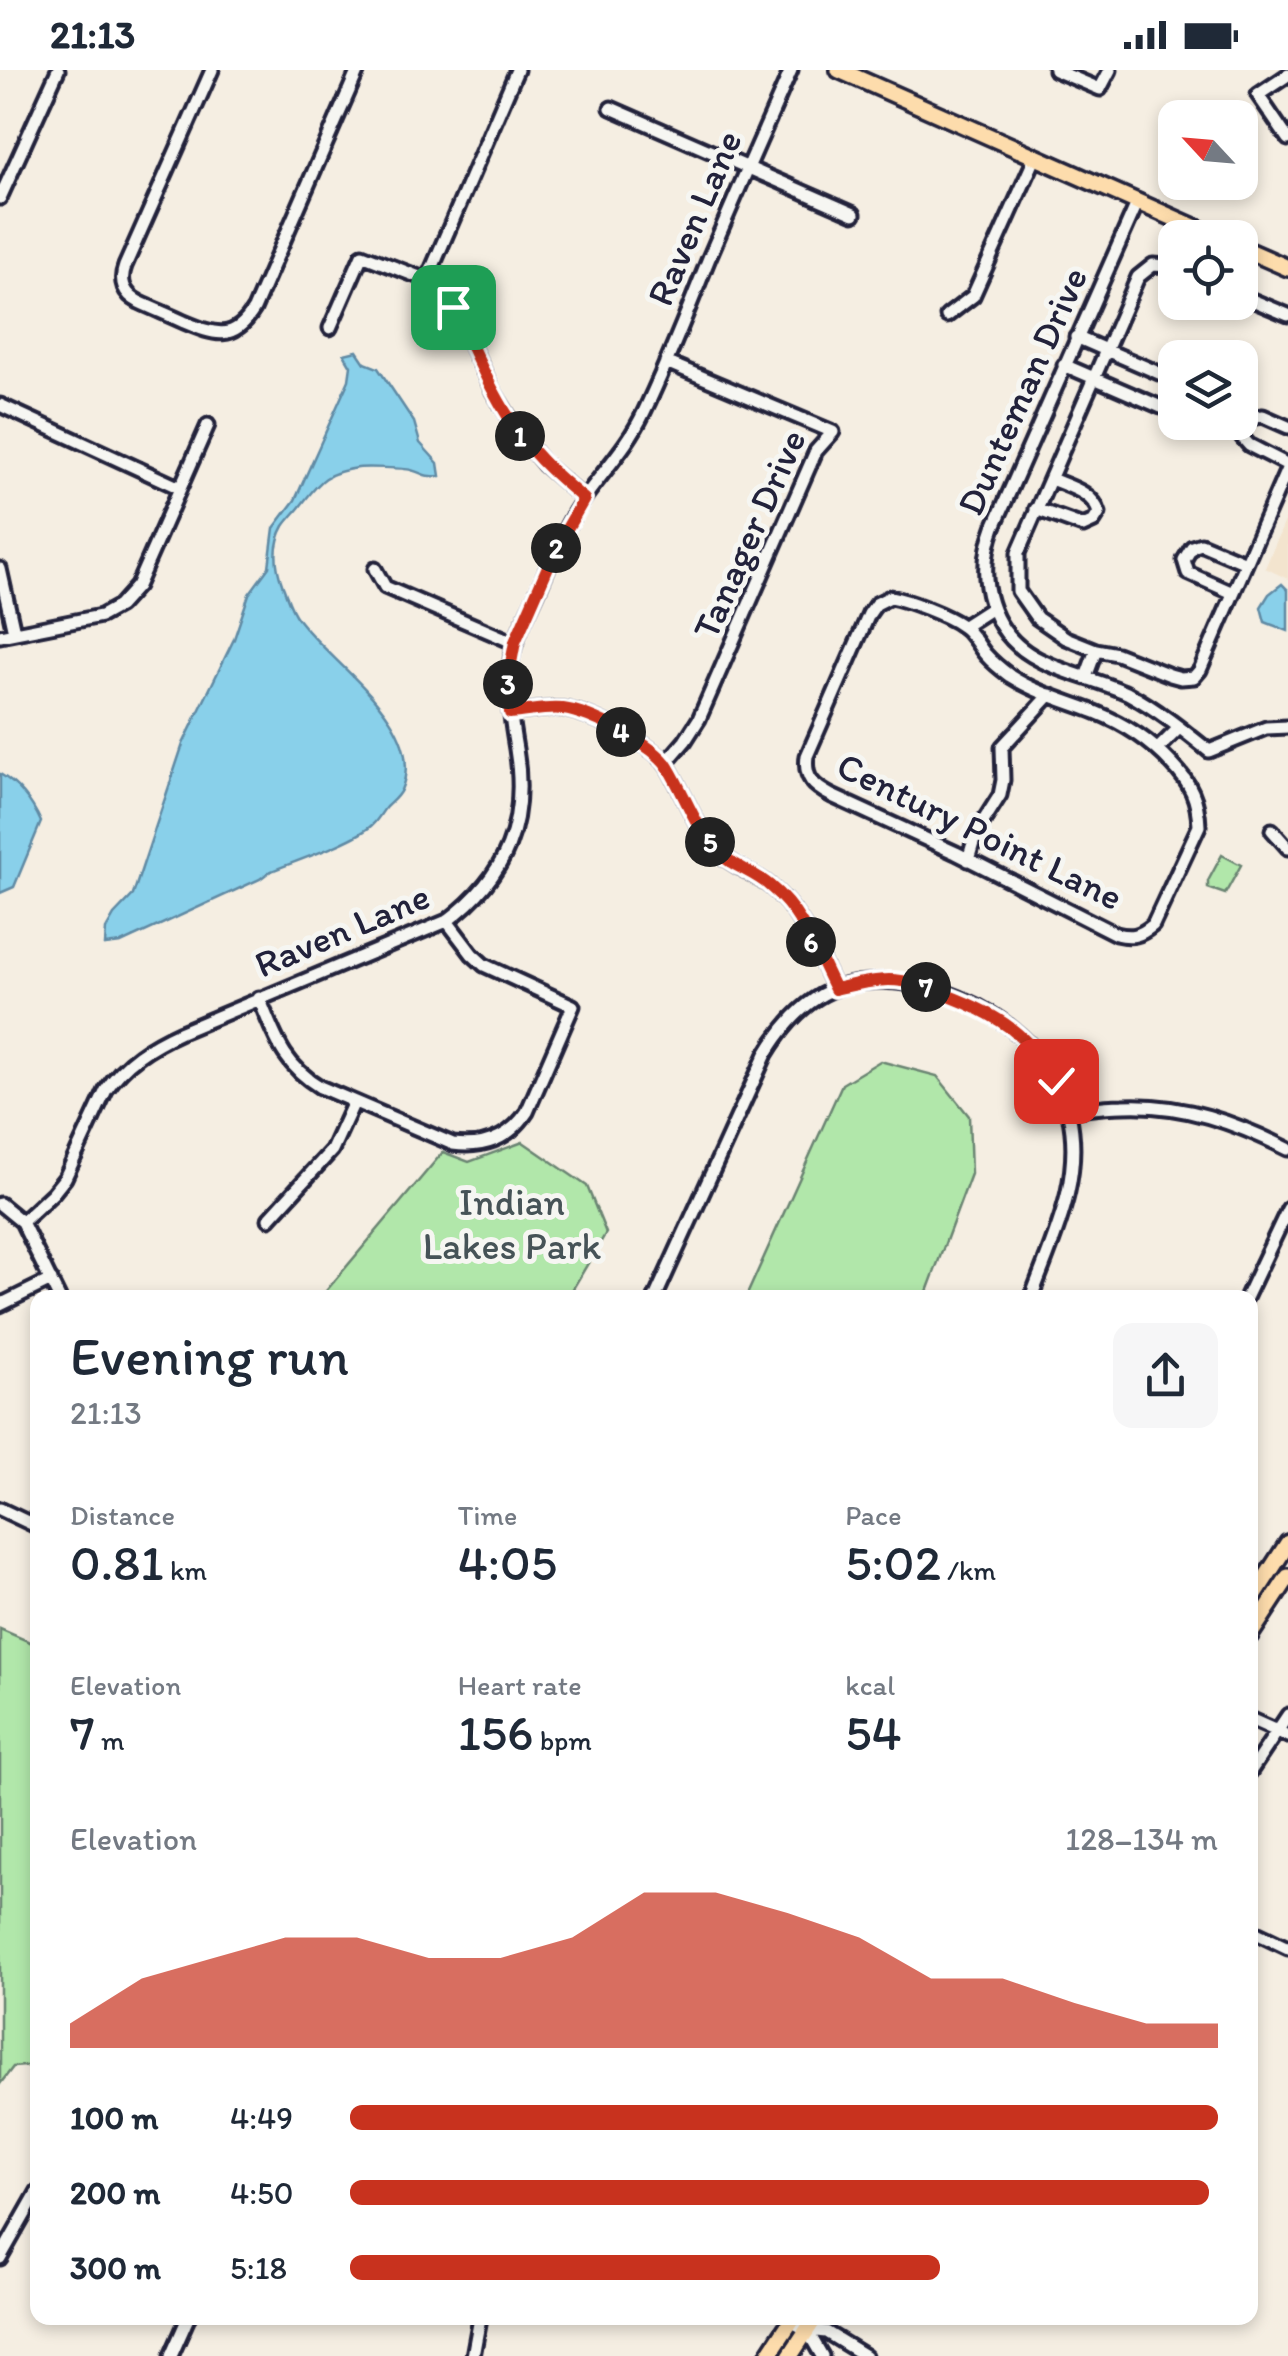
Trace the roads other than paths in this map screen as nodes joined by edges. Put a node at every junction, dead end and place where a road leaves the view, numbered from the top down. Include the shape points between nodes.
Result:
1 (58, 70) edge
2 (212, 70) edge
3 (358, 70) edge
4 (517, 70) edge
5 (791, 70) edge
6 (840, 70) edge
7 (1055, 70) edge
8 (1110, 70) edge
9 (1288, 75) edge
10 (610, 108) dead end
11 (1288, 139) edge
12 (1036, 156) junction
13 (747, 168) junction
14 (0, 198) edge
15 (1138, 201) junction
16 (854, 214) dead end
17 (1180, 220) edge
18 (1258, 254) edge
19 (1158, 265) edge
20 (1288, 268) edge
21 (426, 280) junction
22 (1258, 302) edge
23 (1288, 315) edge
24 (946, 316) dead end
25 (330, 328) dead end
26 (1076, 337) junction
27 (1106, 350) junction
28 (666, 362) junction
29 (1064, 365) junction
30 (1158, 373) edge
31 (1093, 378) junction
32 (0, 405) edge
33 (1158, 406) edge
34 (208, 425) dead end
35 (1288, 427) edge
36 (1288, 466) edge
37 (1051, 479) junction
38 (180, 488) junction
39 (584, 499) junction
40 (1036, 509) junction
41 (1246, 564) junction
42 (0, 569) edge
43 (375, 569) dead end
44 (1233, 593) junction
45 (992, 608) junction
46 (964, 626) junction
47 (14, 632) junction
48 (0, 636) edge
49 (515, 642) junction
50 (1096, 650) junction
51 (1086, 677) junction
52 (1050, 696) junction
53 (510, 713) junction
54 (1288, 727) edge
55 (1180, 728) junction
56 (1158, 749) junction
57 (666, 763) junction
58 (1272, 830) dead end
59 (1288, 848) edge
60 (968, 860) junction
61 (447, 921) junction
62 (835, 989) junction
63 (259, 998) junction
64 (354, 1102) junction
65 (1069, 1110) junction
66 (1288, 1149) edge
67 (0, 1204) edge
68 (1288, 1209) edge
69 (269, 1219) dead end
70 (22, 1222) junction
71 (51, 1280) junction
72 (30, 1290) edge
73 (31, 1290) edge
74 (55, 1290) edge
75 (659, 1290) edge
76 (1034, 1290) edge
77 (1250, 1290) edge
78 (0, 1305) edge
79 (0, 1508) edge
80 (30, 1523) edge
81 (1288, 1543) edge
82 (1288, 1578) edge
83 (1258, 1590) edge
84 (1258, 1624) edge
85 (1288, 1715) edge
86 (1258, 1723) edge
87 (1283, 1734) edge
88 (1258, 1763) edge
89 (1258, 1934) edge
90 (1288, 1948) edge
91 (30, 2205) edge
92 (0, 2258) edge
93 (185, 2325) edge
94 (479, 2325) edge
95 (787, 2325) edge
96 (810, 2325) edge
97 (811, 2325) edge
98 (813, 2325) edge
99 (171, 2356) edge
100 (473, 2356) edge
101 (768, 2356) edge
102 (790, 2356) edge
103 (822, 2356) edge
104 (865, 2356) edge

1 - 14 street
2 - 3 street via 122,278 134,300 224,333 243,325 254,309
4 - 21 street
5 - 13 street, Raven Lane
6 - 12 main road
7 - 8 street via 1100,89
9 - 11 street via 1258,94
10 - 13 street
12 - 15 main road
12 - 24 street via 973,296
13 - 16 street
13 - 28 street, Raven Lane
15 - 17 main road
15 - 26 street, Dunteman Drive
18 - 20 main road
19 - 27 street via 1138,277
21 - 25 street via 362,255
21 - 39 street via 453,307 520,435
22 - 23 street
26 - 27 street
26 - 29 street, Dunteman Drive
27 - 30 street
27 - 31 street
28 - 39 street, Raven Lane via 628,441
28 - 57 street, Tanager Drive via 834,432 816,451 699,718
29 - 31 street
29 - 45 street, Dunteman Drive via 988,542 985,586
31 - 33 street
31 - 37 street
32 - 38 street
34 - 38 street
35 - 36 street via 1263,416 1249,418 1242,437
36 - 41 street
37 - 40 street
37 - 40 street via 1090,496 1098,513 1094,521 1083,526
38 - 47 street via 137,586 120,606 101,616
39 - 49 street, Raven Lane
40 - 50 street via 1018,553 1018,591 1037,618
41 - 44 street
41 - 44 street via 1201,544 1184,560 1188,572
42 - 47 street
43 - 49 street via 385,587
44 - 50 street via 1194,676 1170,675
45 - 46 street
45 - 51 street, Dunteman Drive via 1018,646
46 - 52 street, Century Point Lane via 988,658
46 - 60 street, Century Point Lane via 903,600 876,604 805,770 820,790
47 - 48 street
49 - 53 street, Raven Lane
50 - 51 street
51 - 55 street, Dunteman Drive
52 - 56 street, Century Point Lane via 1100,714
52 - 60 street via 1002,747 1000,795
53 - 57 street via 574,711 640,741
53 - 61 street, Raven Lane via 520,778 514,832 495,874
54 - 55 street, Dunteman Drive via 1266,728 1209,752
55 - 56 street
56 - 60 street, Century Point Lane via 1194,791 1199,826 1152,925 1141,934 1116,934
57 - 62 street via 711,844 762,878 796,914
58 - 59 street
61 - 63 street, Raven Lane
61 - 64 street via 484,965 573,1006 527,1112 508,1133 469,1146
62 - 65 street via 871,980 908,982 985,1010 1039,1054
62 - 75 street via 795,1015 766,1054
63 - 64 street via 290,1064
63 - 70 street, Raven Lane via 128,1062 98,1103 65,1178
64 - 69 street via 332,1150
65 - 66 street via 1176,1109 1228,1122
65 - 76 street via 1070,1189
67 - 70 street
68 - 77 street
70 - 71 street
71 - 73 street
71 - 74 street
72 - 78 street
79 - 80 street
81 - 83 main road
82 - 84 main road
85 - 87 street
86 - 87 street
87 - 88 street
89 - 90 street
91 - 92 street
93 - 99 street
94 - 100 street
95 - 101 main road
96 - 102 main road
97 - 103 street
98 - 104 street

